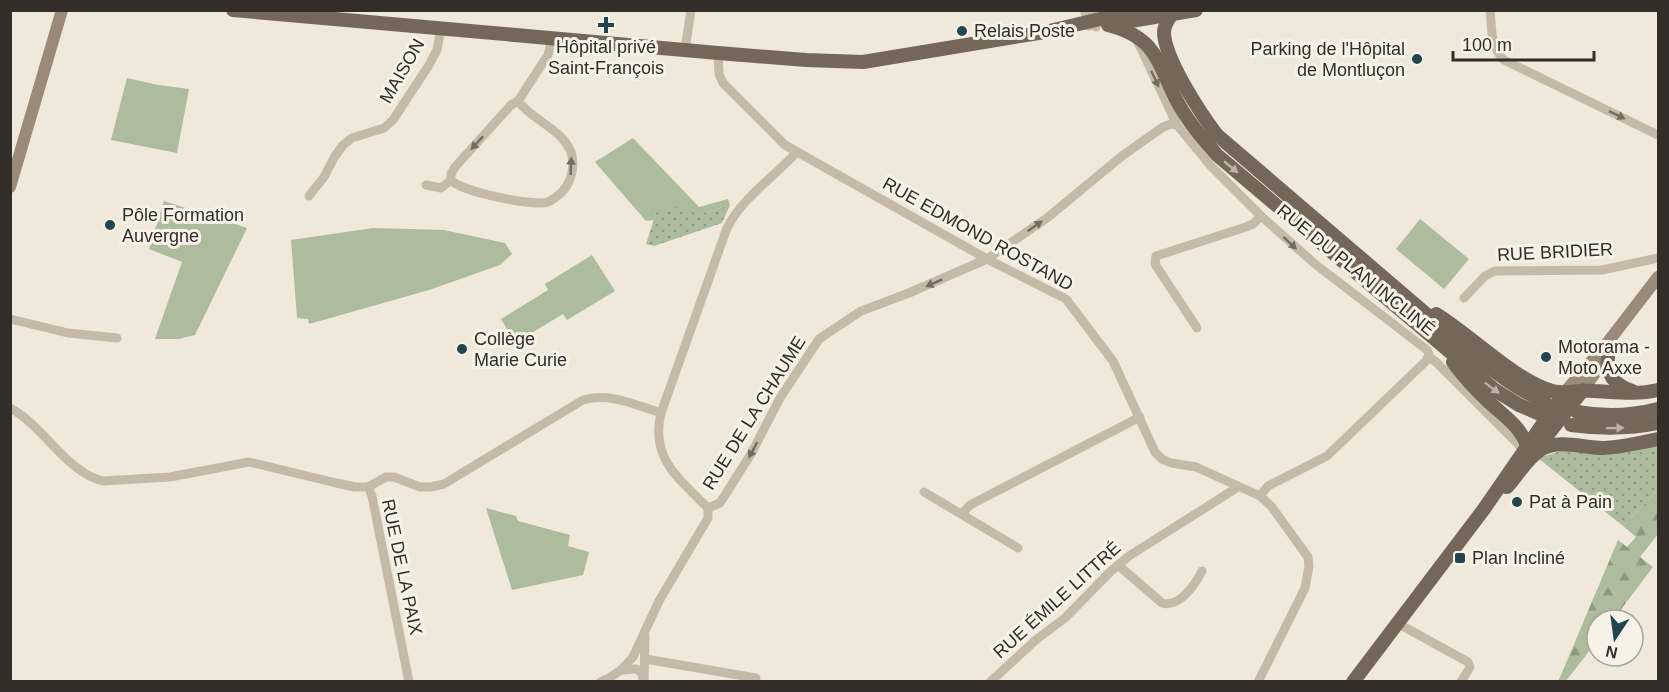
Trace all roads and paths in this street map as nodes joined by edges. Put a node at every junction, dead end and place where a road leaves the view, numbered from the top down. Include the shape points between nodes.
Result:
1 (62, 10) edge
2 (233, 10) edge
3 (691, 10) edge
4 (1196, 10) edge
5 (1490, 10) edge
6 (318, 14) edge
7 (1148, 17) edge
8 (1092, 19) edge
9 (441, 28) junction
10 (552, 38) junction
11 (685, 50) junction
12 (718, 53) junction
13 (1169, 53) junction
14 (518, 101) junction
15 (1178, 125) junction
16 (1659, 135) edge
17 (16, 149) edge
18 (797, 152) junction
19 (451, 180) junction
20 (426, 185) dead end
21 (10, 187) edge
22 (309, 196) dead end
23 (1261, 216) junction
24 (1659, 258) edge
25 (987, 259) junction
26 (1659, 277) edge
27 (1659, 288) edge
28 (1464, 298) dead end
29 (10, 319) edge
30 (1197, 328) dead end
31 (117, 338) dead end
32 (1442, 346) junction
33 (1608, 349) junction
34 (1430, 360) junction
35 (1659, 390) edge
36 (1639, 393) junction
37 (1560, 397) junction
38 (10, 408) edge
39 (1659, 409) edge
40 (661, 413) junction
41 (1140, 417) junction
42 (1511, 420) junction
43 (1659, 423) edge
44 (1556, 425) junction
45 (1659, 439) edge
46 (1574, 445) junction
47 (1524, 450) junction
48 (368, 487) junction
49 (1239, 487) junction
50 (924, 492) dead end
51 (1499, 495) junction
52 (1260, 496) junction
53 (708, 508) junction
54 (1485, 509) junction
55 (962, 514) junction
56 (1018, 548) dead end
57 (1118, 565) junction
58 (1202, 571) dead end
59 (1397, 623) junction
60 (645, 632) junction
61 (645, 659) junction
62 (621, 670) junction
63 (756, 678) dead end
64 (409, 681) edge
65 (600, 681) edge
66 (643, 681) edge
67 (990, 681) edge
68 (1258, 681) edge
69 (1353, 681) edge
70 (1461, 681) edge

1 - 17 main road
2 - 6 main road
3 - 11 street
4 - 7 main road
5 -> 16 street via 1494,46 1504,60
6 - 9 main road
7 - 8 main road
7 - 8 main road
7 - 13 main road
7 - 13 main road via 1164,32
7 -> 15 street, RUE DU PLAN INCLINÉ
7 -> 32 main road via 1152,50 1187,119 1217,155
8 - 12 main road via 1045,32 863,62
9 - 10 main road
9 - 22 street, MAISON via 437,50 393,120 384,128 352,138 343,145
10 - 11 main road
10 - 14 street via 548,56
11 - 12 main road
12 - 18 street, RUE EDMOND ROSTAND via 723,82 785,145
13 - 37 main road via 1196,106 1217,135 1504,379 1527,394
14 -> 19 street via 455,167
19 -> 14 street via 466,189 533,204 546,202 567,187 573,164 567,147 557,133
15 - 23 street, RUE DU PLAN INCLINÉ via 1210,165
25 -> 15 street, RUE DE LA CHAUME via 1047,218 1163,127
17 - 21 main road
18 - 25 street, RUE EDMOND ROSTAND
18 - 40 street via 742,204 727,228
19 - 20 street via 441,188
23 - 30 street via 1246,227 1156,256 1155,264
23 -> 34 street, RUE DU PLAN INCLINÉ via 1315,264 1427,350
24 - 28 street, RUE BRIDIER via 1602,270 1495,271
25 - 41 street, RUE EDMOND ROSTAND via 1066,298 1113,362
25 -> 53 street, RUE DE LA CHAUME via 861,311 819,339 720,503
26 - 33 main road
27 - 33 main road
29 - 31 street via 68,333
32 -> 37 main road via 1519,405
32 - 42 main road via 1465,378
33 - 36 main road via 1607,368 1612,379 1622,388
33 - 37 main road
33 - 37 main road
34 - 47 street, RUE DU PLAN INCLINÉ
34 - 52 street via 1327,456 1268,486
35 - 36 main road
36 - 37 main road
37 - 44 main road
37 - 44 main road
38 - 48 street, RUE DE LA PAIX via 30,421 88,475 103,481 170,477 249,462
39 - 44 main road via 1621,416 1596,415
40 - 48 street via 597,396 583,400 444,484 420,487 386,477
40 - 53 street via 657,428 663,457
41 - 49 street, RUE EDMOND ROSTAND via 1151,445 1162,459 1197,467
41 - 55 street via 970,505
42 - 44 main road
42 - 47 main road via 1519,429
44 -> 43 main road via 1596,429
44 - 46 main road
44 - 47 main road
44 - 51 main road
45 - 46 main road via 1617,447
46 - 51 main road via 1548,446 1537,452
47 - 51 main road
47 - 54 main road
48 - 64 street, RUE DE LA PAIX
49 - 52 street, RUE EDMOND ROSTAND
49 - 57 street, RUE ÉMILE LITTRÉ
50 - 55 street
51 - 54 main road
52 - 68 street via 1308,557 1310,566 1305,588
53 - 60 street, RUE DE LA CHAUME via 708,518 659,600
54 - 59 main road
55 - 56 street
57 - 58 street via 1167,604 1179,600
57 - 67 street, RUE ÉMILE LITTRÉ via 1065,618
59 - 69 main road
59 - 70 street via 1467,662 1469,671
60 - 61 street, RUE DE LA CHAUME
60 - 62 street, RUE DE LA CHAUME via 633,657
61 - 63 street
61 - 66 street, RUE DE LA CHAUME
62 - 65 street
62 - 66 street via 636,669 642,673

